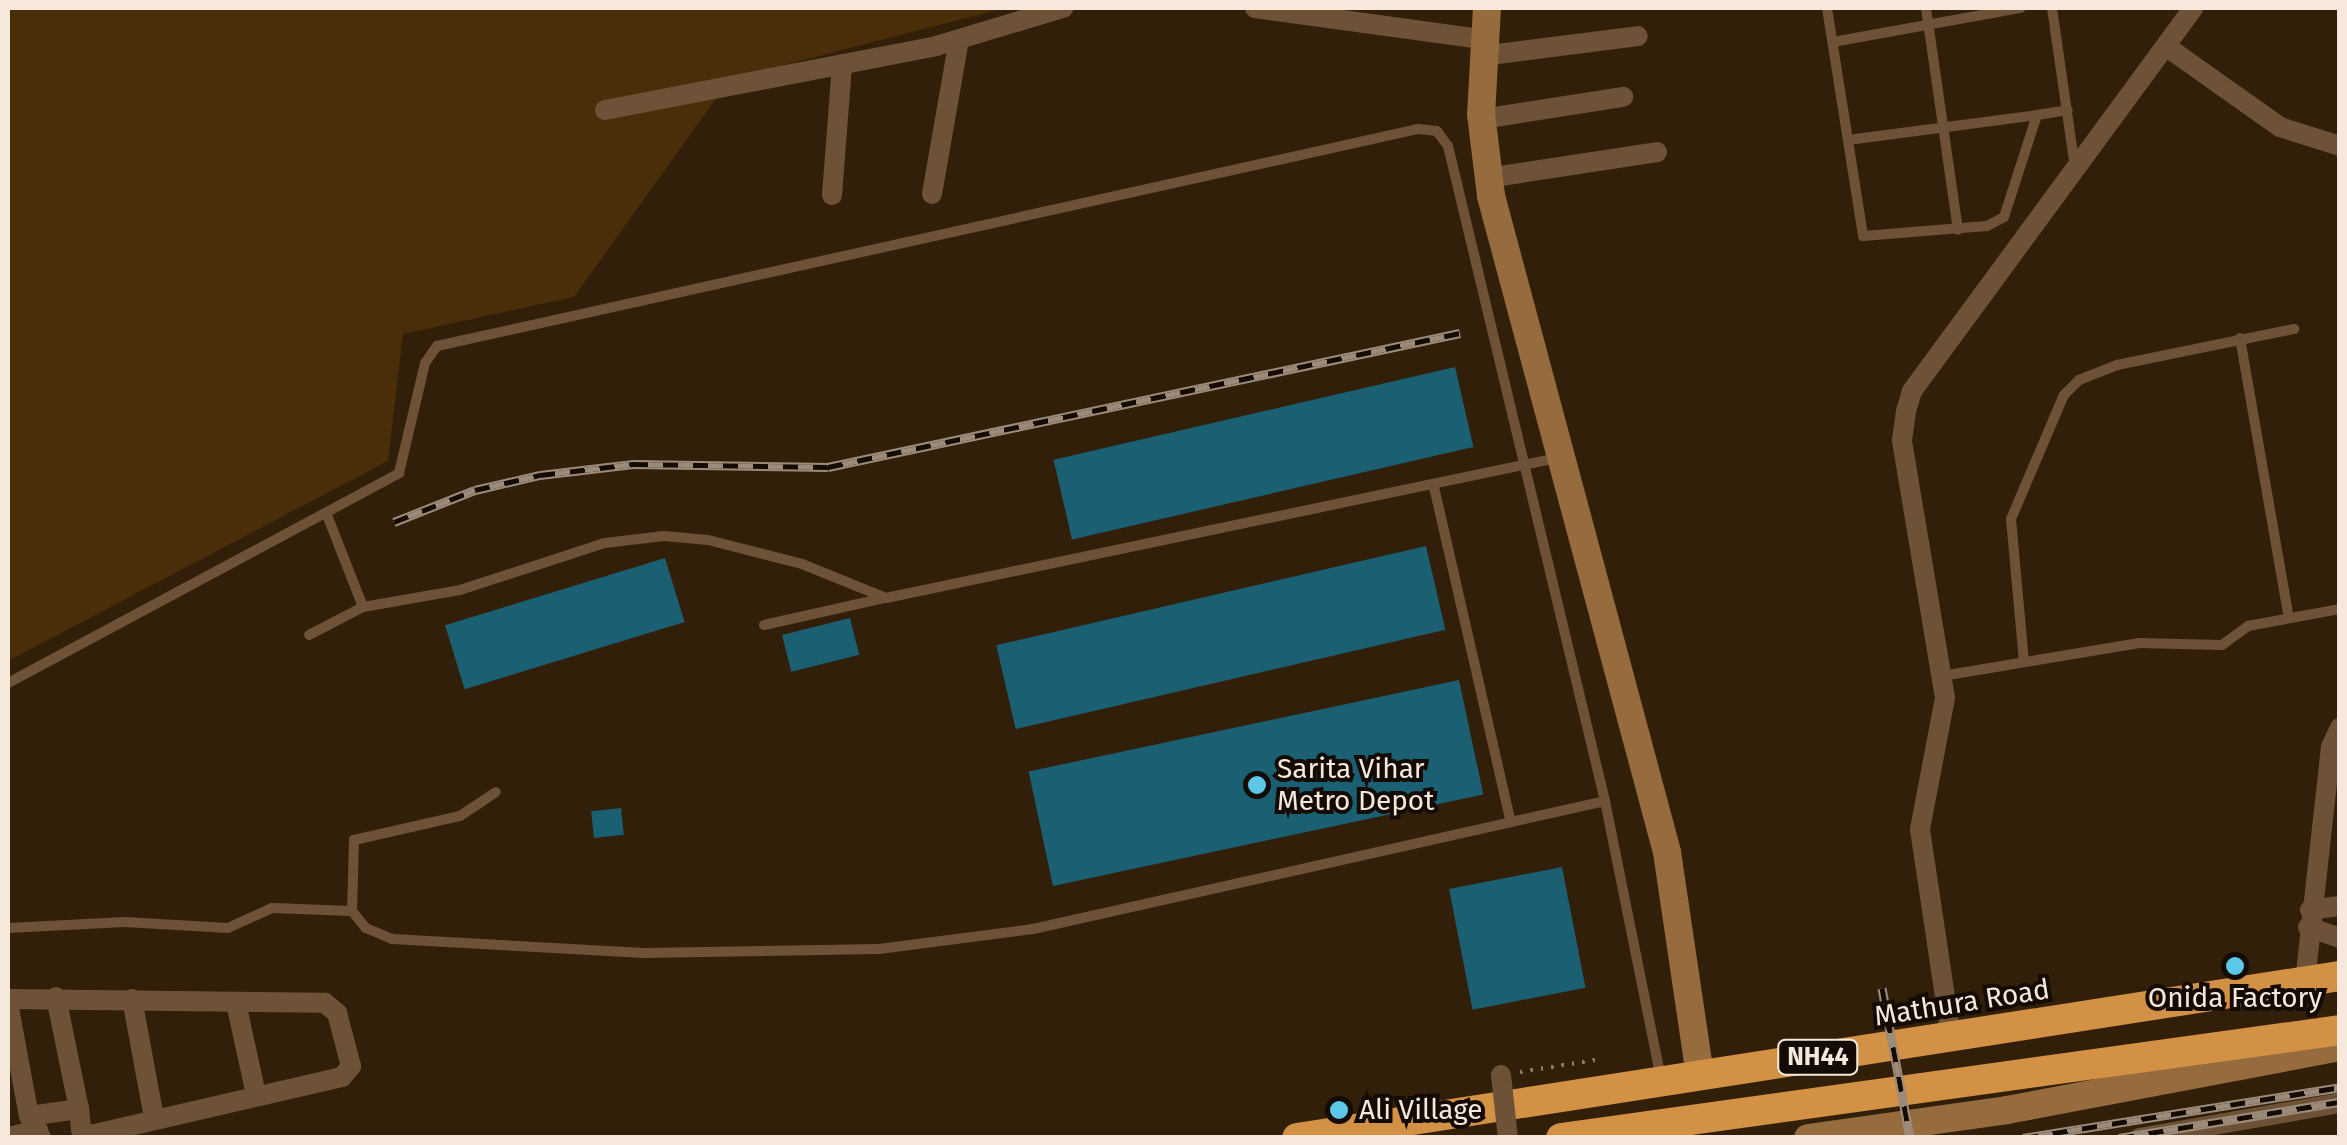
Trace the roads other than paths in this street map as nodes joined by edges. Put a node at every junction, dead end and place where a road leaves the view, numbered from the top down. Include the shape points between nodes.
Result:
1 (1063, 8) edge
2 (1255, 8) edge
3 (1488, 8) edge
4 (1828, 8) edge
5 (1926, 8) edge
6 (2021, 8) edge
7 (2052, 8) edge
8 (2193, 8) edge
9 (1337, 15) edge
10 (1930, 26) junction
11 (1638, 36) dead end
12 (959, 40) junction
13 (1833, 42) junction
14 (2167, 46) junction
15 (1482, 48) junction
16 (842, 64) junction
17 (1623, 97) dead end
18 (605, 110) dead end
19 (2068, 110) junction
20 (2037, 115) junction
21 (1482, 119) junction
22 (1943, 128) junction
23 (1848, 140) junction
24 (2340, 146) edge
25 (1657, 152) dead end
26 (2075, 173) junction
27 (1488, 178) junction
28 (932, 194) dead end
29 (832, 195) dead end
30 (1958, 230) junction
31 (2294, 328) dead end
32 (2240, 338) junction
33 (1559, 458) junction
34 (1522, 466) junction
35 (1434, 487) junction
36 (327, 516) junction
37 (886, 598) junction
38 (363, 607) junction
39 (2340, 608) edge
40 (2289, 618) junction
41 (764, 625) dead end
42 (309, 636) dead end
43 (2024, 662) junction
44 (1942, 676) junction
45 (8, 682) edge
46 (2340, 728) edge
47 (496, 792) dead end
48 (1605, 801) junction
49 (1511, 822) junction
50 (2340, 906) edge
51 (352, 911) junction
52 (2309, 918) junction
53 (8, 928) edge
54 (2340, 938) edge
55 (2340, 976) edge
56 (2305, 982) junction
57 (56, 997) junction
58 (132, 999) junction
59 (8, 1001) edge
60 (236, 1003) junction
61 (2340, 1030) edge
62 (1951, 1037) junction
63 (2340, 1047) edge
64 (1501, 1075) road end
65 (1700, 1076) junction
66 (1662, 1082) junction
67 (256, 1095) junction
68 (2340, 1103) edge
69 (78, 1109) junction
70 (154, 1118) junction
71 (36, 1128) edge
72 (8, 1137) edge
73 (1297, 1138) edge
74 (1508, 1138) edge
75 (1561, 1138) edge
76 (1808, 1138) edge
77 (2139, 1138) edge

1 - 12 street
2 - 9 street
3 - 15 street
4 - 13 lane
5 - 10 lane
6 - 10 lane
7 - 19 lane
8 - 14 street
9 - 15 street
10 - 13 lane
10 - 22 lane
11 - 15 street
12 - 16 street
12 - 28 street
13 - 23 lane
14 - 24 street via 2280,127
14 - 26 street
15 - 21 street
16 - 18 street
16 - 29 street
17 - 21 street
19 - 20 lane
19 - 26 lane
20 - 22 lane
20 - 30 lane via 2004,217
21 - 27 street
22 - 23 lane
22 - 30 lane
23 - 30 lane via 1863,236
25 - 27 street
26 - 44 street via 1912,391 1906,411 1902,440
27 - 33 street
31 - 32 lane
32 - 40 lane
32 - 43 lane via 2117,366 2079,380 2064,394 2011,519
33 - 34 lane
33 - 65 street via 1666,852
34 - 35 lane
34 - 36 lane via 1448,146 1437,131 1418,129 445,344 427,356 399,473
34 - 48 lane
35 - 37 lane
35 - 49 lane
36 - 38 lane
36 - 45 lane
37 - 38 lane via 802,564 664,536 566,551 460,590
37 - 41 lane
38 - 42 lane
39 - 40 lane
40 - 43 lane via 2248,626 2222,645 2139,642
43 - 44 lane
44 - 62 street via 1944,722 1920,829
46 - 52 street via 2331,747
47 - 51 lane via 460,816 354,840
48 - 49 lane
48 - 66 lane
49 - 51 lane via 1034,929 880,949 644,953 392,939 366,928
50 - 52 street
51 - 53 lane via 272,908 228,928 124,922
52 - 54 street
52 - 56 street
55 - 56 highway, Mathura Road / NH44
56 - 62 highway, Mathura Road / NH44
57 - 58 street
57 - 59 street
57 - 69 street
58 - 60 street
58 - 70 street
59 - 71 street
60 - 67 street
60 - 67 street via 326,1003 337,1014 351,1066 342,1077
61 - 75 highway, NH44
62 - 65 highway, Mathura Road / NH44
63 - 76 street via 2007,1110
64 - 74 street, bridge
65 - 66 highway, Mathura Road / NH44
66 - 73 highway, Mathura Road / NH44
67 - 70 street
68 - 77 street
69 - 70 street via 85,1134
69 - 71 street
71 - 72 street

